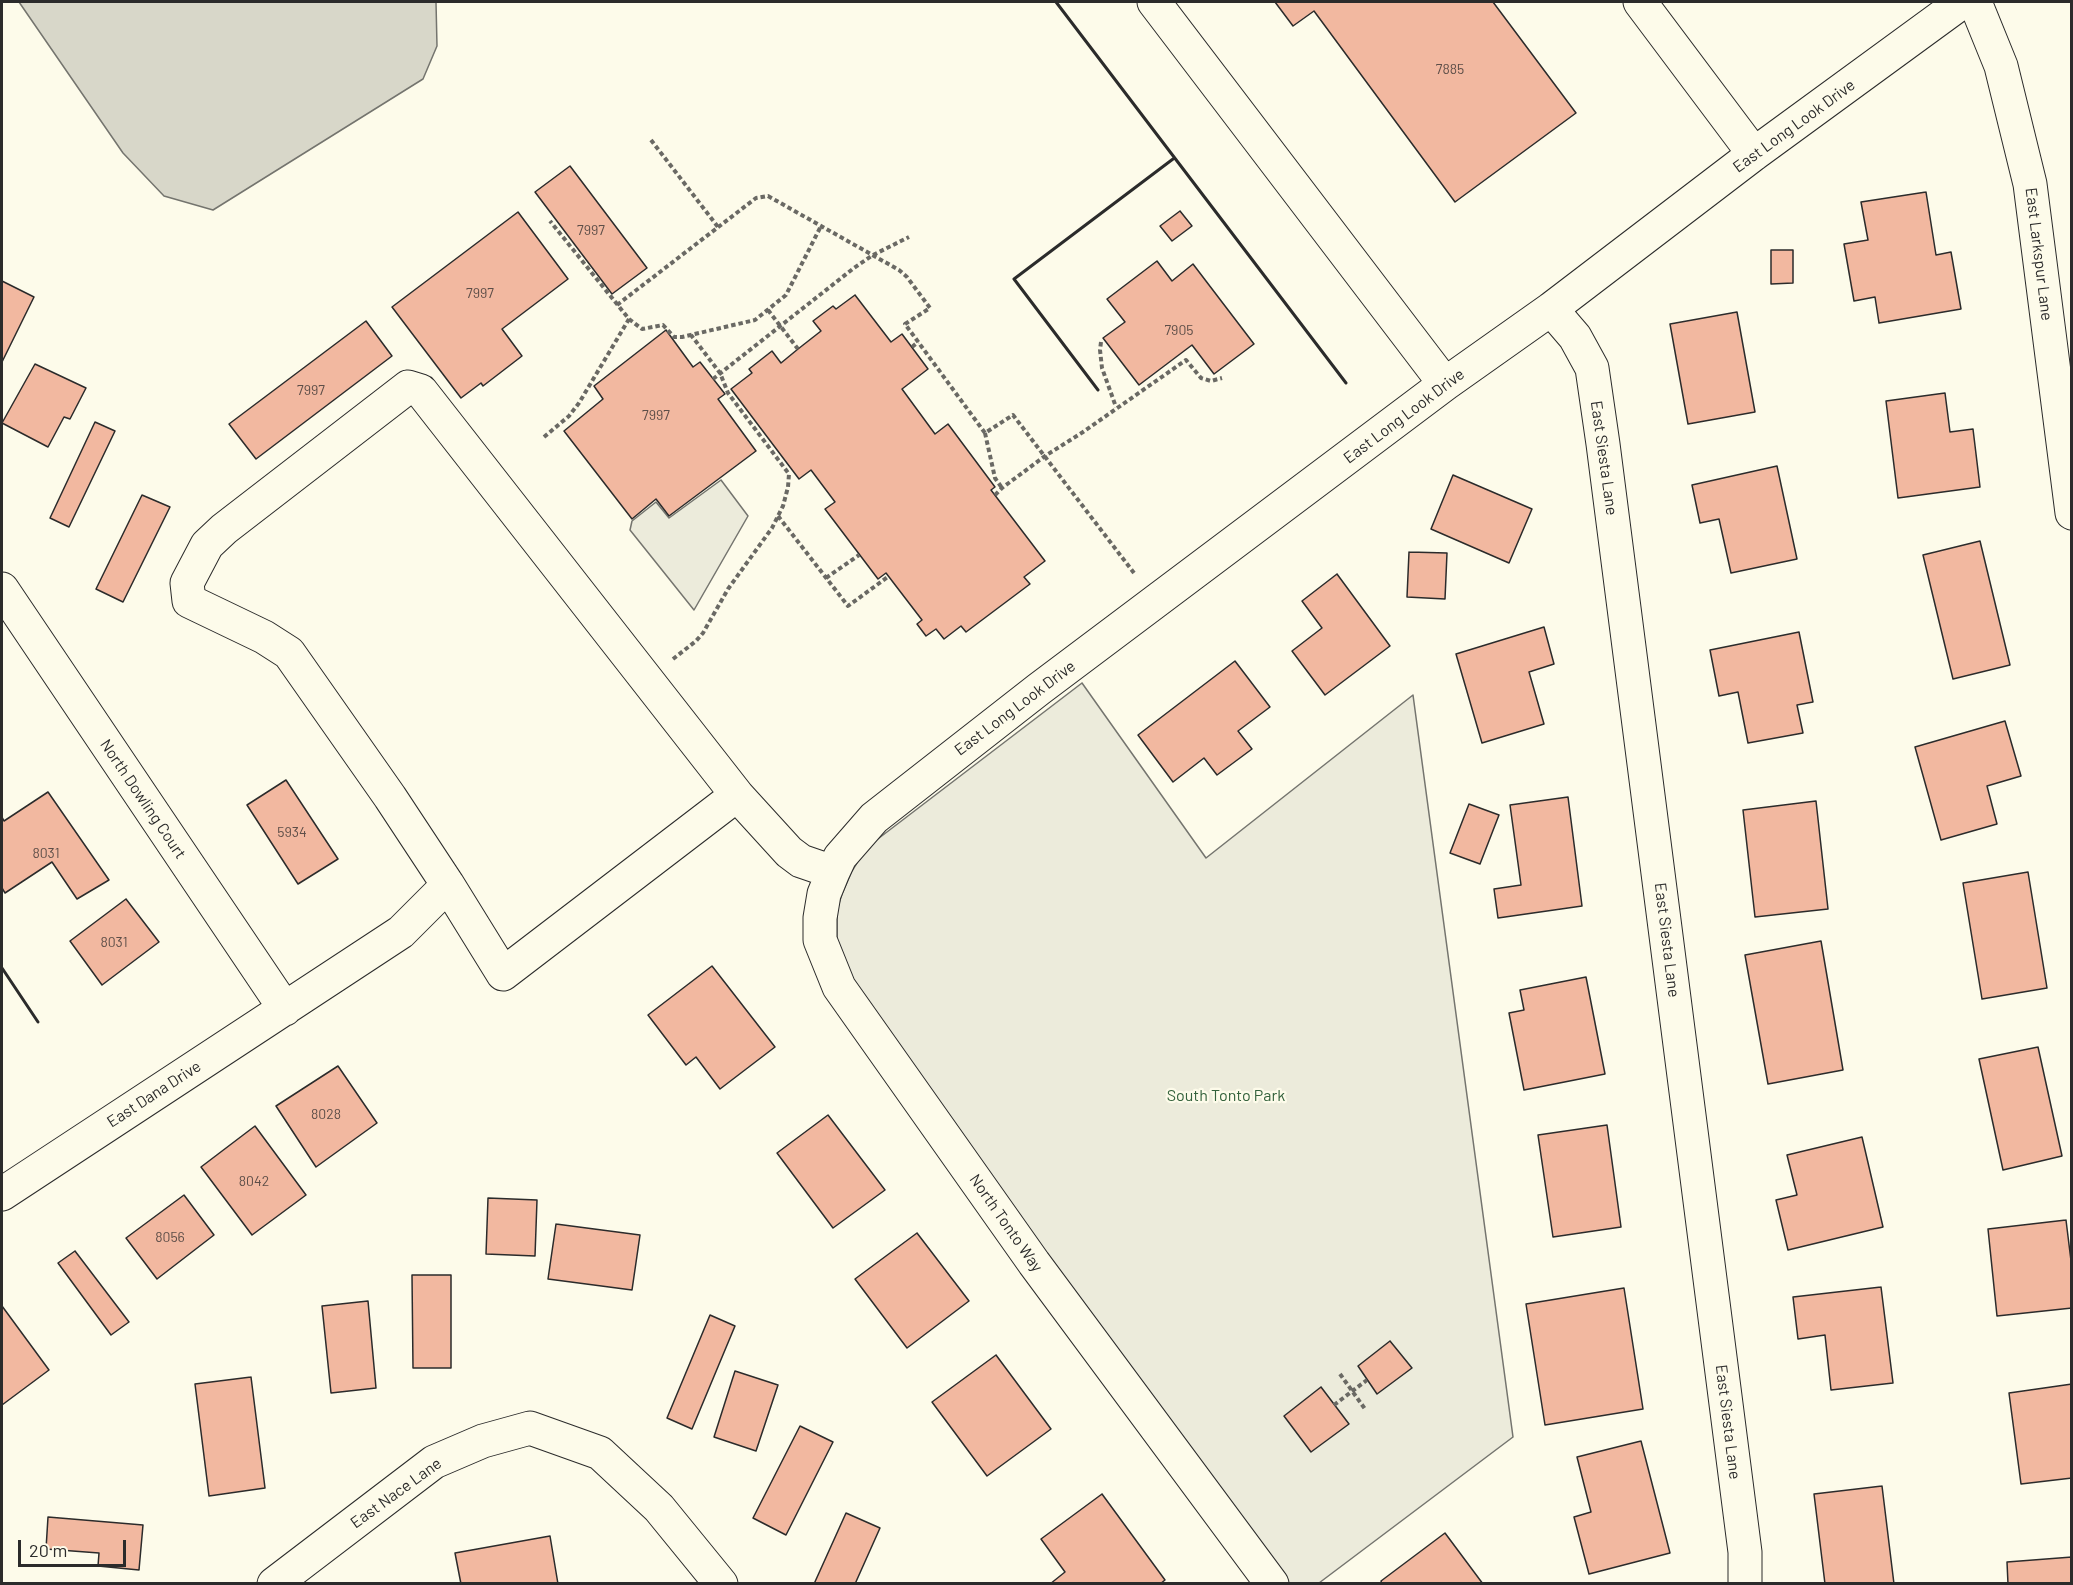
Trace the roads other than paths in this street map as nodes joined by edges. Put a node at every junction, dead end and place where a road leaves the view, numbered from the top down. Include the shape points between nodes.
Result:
1 (1154, 2) edge
2 (1641, 2) edge
3 (1962, 2) edge
4 (1976, 2) edge
5 (1925, 12) edge
6 (1754, 154) junction
7 (1551, 309) junction
8 (1445, 384) junction
9 (2072, 513) edge
10 (2, 589) edge
11 (737, 795) junction
12 (854, 840) joint
13 (833, 872) junction
14 (448, 885) junction
15 (296, 1001) junction
16 (2, 1194) edge
17 (274, 1584) edge
18 (721, 1584) edge
19 (1272, 1584) edge
20 (1745, 1584) edge

1 - 8 street
2 - 6 street
3 - 5 street, East Long Look Drive
4 - 9 street, East Larkspur Lane via 2001,66 2031,184
5 - 6 street, East Long Look Drive
6 - 7 street, East Long Look Drive
7 - 8 street, East Long Look Drive
7 - 20 street, East Siesta Lane via 1575,337 1592,368 1602,433
8 - 12 street, East Long Look Drive via 1039,689 874,818
10 - 15 street, North Dowling Court
11 - 13 street via 789,852 801,861
11 - 14 street via 503,974
11 - 14 street via 421,391 408,387 224,529 207,545 187,583 189,601 289,653
12 - 13 street, North Tonto Way
13 - 19 street, North Tonto Way via 824,894 820,940 839,987 1028,1253
14 - 15 street, East Dana Drive via 401,932
15 - 16 street, East Dana Drive
17 - 18 street, East Nace Lane via 434,1462 483,1441 530,1428 600,1453 659,1508

